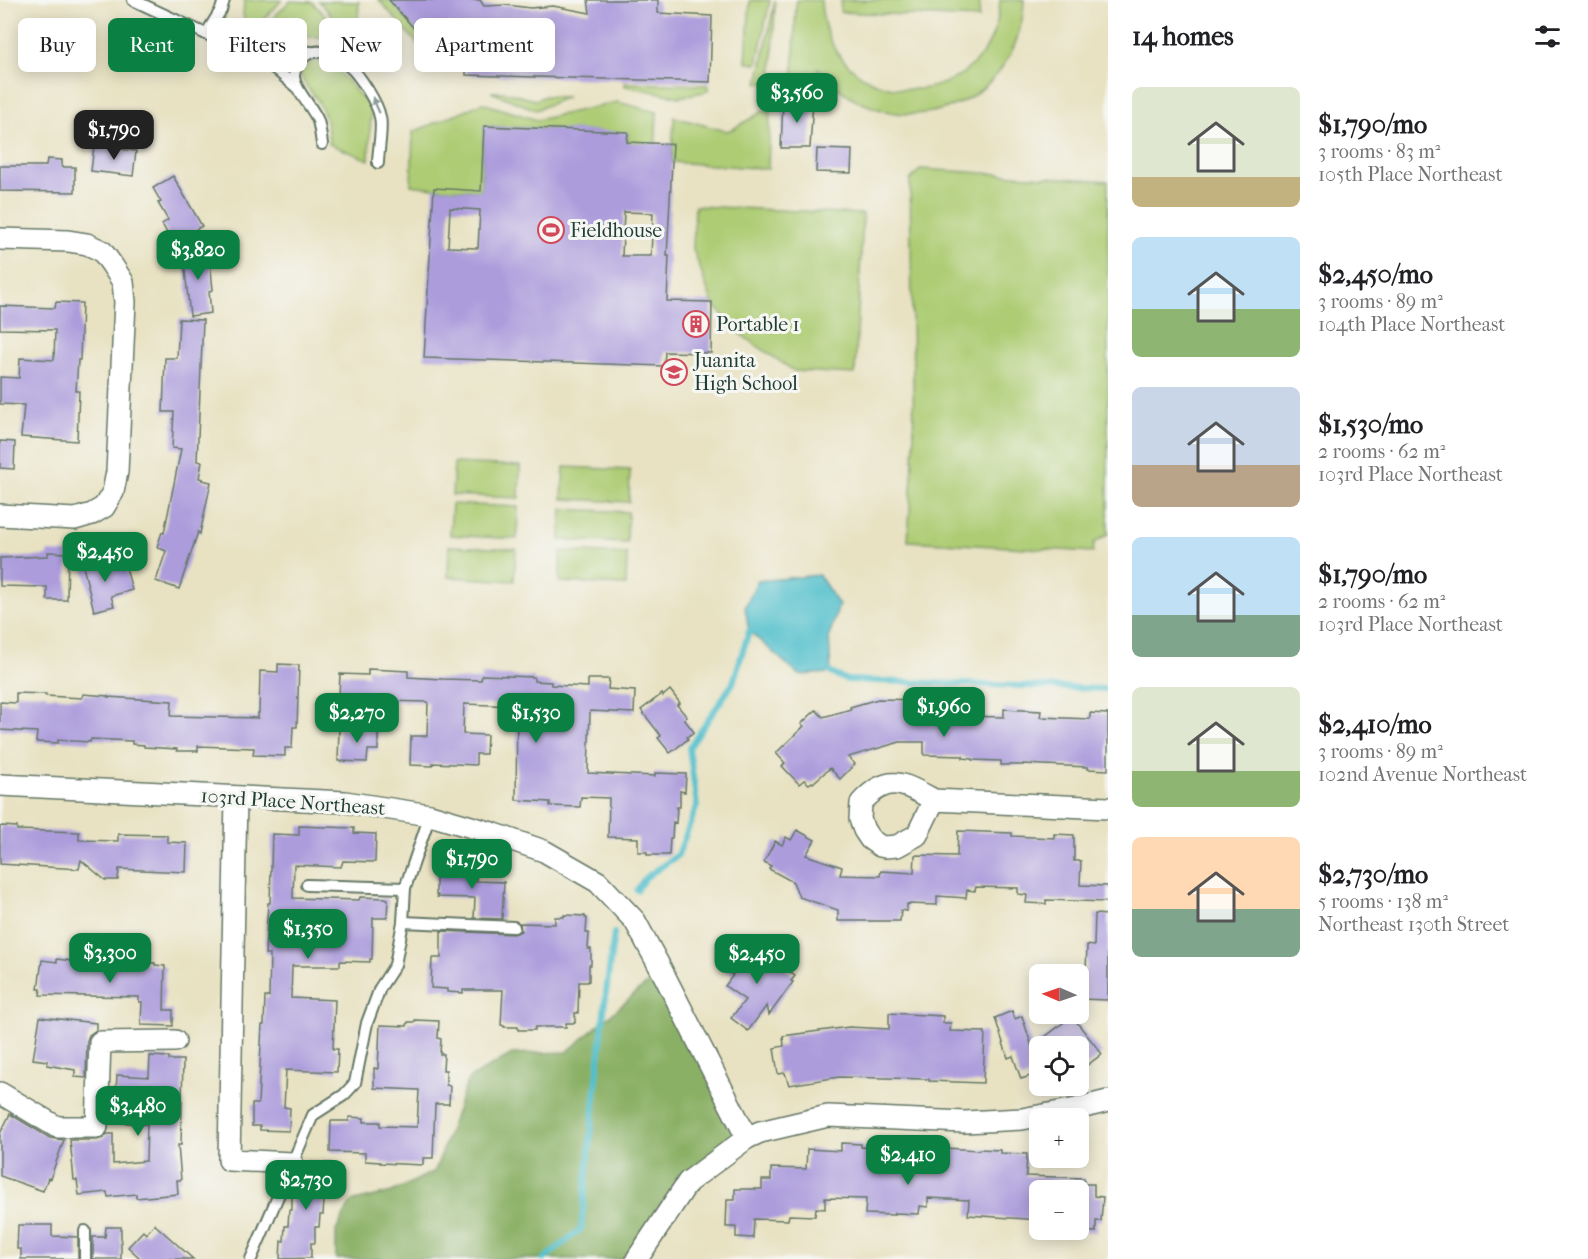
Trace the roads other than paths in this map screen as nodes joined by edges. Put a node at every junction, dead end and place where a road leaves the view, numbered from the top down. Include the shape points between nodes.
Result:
1 (133, 0) edge
2 (224, 0) edge
3 (206, 34) joint
4 (307, 51) edge
5 (316, 52) junction
6 (279, 72) edge
7 (297, 88) junction
8 (322, 144) dead end
9 (378, 163) dead end
10 (0, 239) edge
11 (0, 515) edge
12 (0, 784) edge
13 (236, 797) junction
14 (934, 800) dead end
15 (1108, 808) edge
16 (430, 815) junction
17 (307, 885) dead end
18 (405, 888) junction
19 (403, 922) junction
20 (514, 927) dead end
21 (175, 1041) dead end
22 (0, 1093) edge
23 (1108, 1101) edge
24 (747, 1138) junction
25 (292, 1163) junction
26 (85, 1231) dead end
27 (85, 1259) edge
28 (251, 1259) edge
29 (637, 1259) edge

1 - 3 lane
2 - 3 lane
4 - 5 lane
5 - 7 lane via 304,55 296,66
9 -> 5 lane via 381,117 374,99 350,66 331,53
6 - 7 lane
7 - 8 lane via 318,121
10 - 11 street via 68,241 102,251 123,282 125,303 113,492 104,507 75,519
12 - 13 street, 103rd Place Northeast
13 - 16 street, 103rd Place Northeast via 345,802
13 - 25 street via 230,1160
14 - 15 street
16 - 18 lane
16 - 24 street, 103rd Place Northeast via 544,851 598,882 635,921
17 - 18 lane
18 - 19 lane
19 - 20 lane
19 - 25 lane via 395,965 380,988 368,1023 355,1083 313,1115
21 - 22 street via 100,1042 98,1127 57,1127
23 - 24 street via 1022,1119 965,1122 828,1116
24 - 29 street via 687,1182
25 - 28 lane
26 - 27 lane

